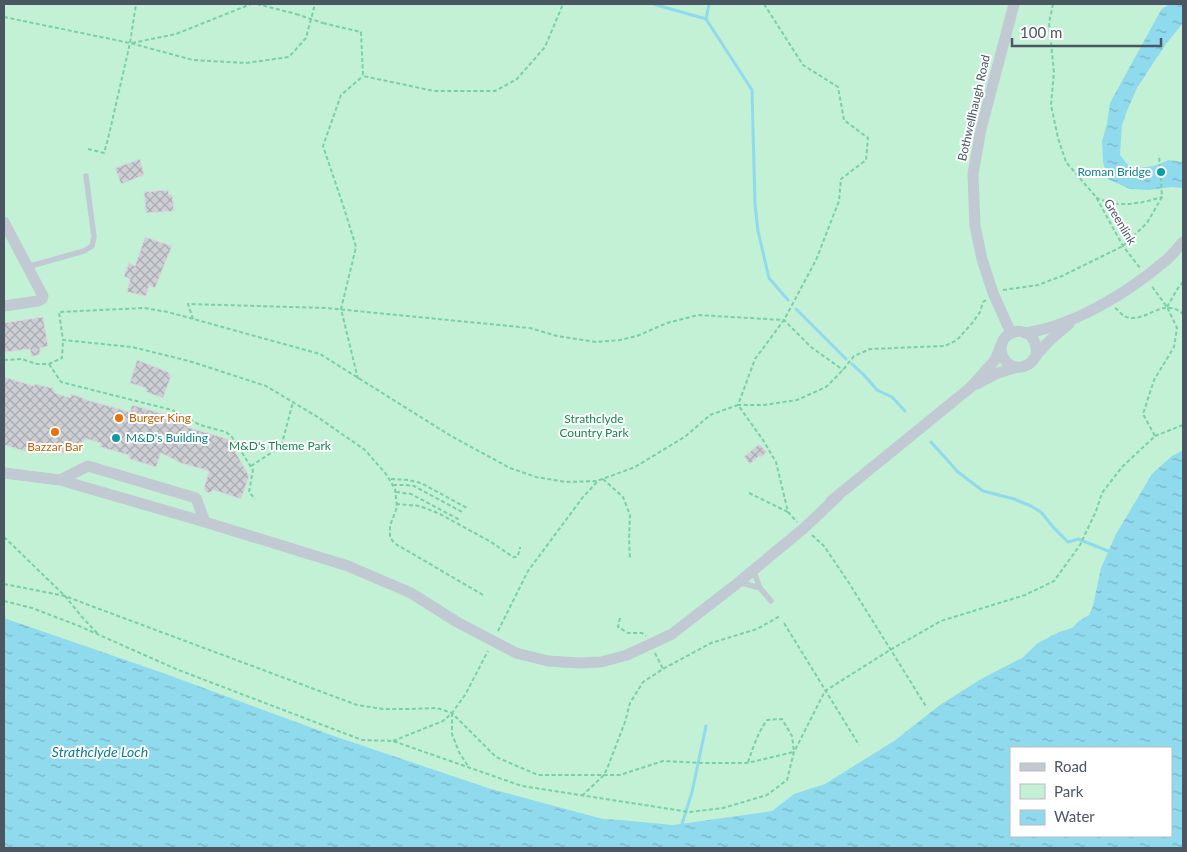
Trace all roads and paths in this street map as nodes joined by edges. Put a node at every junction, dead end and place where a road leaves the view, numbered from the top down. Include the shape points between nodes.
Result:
1 (136, 4) edge
2 (251, 4) edge
3 (257, 4) edge
4 (315, 4) edge
5 (563, 4) edge
6 (764, 4) edge
7 (1014, 4) edge
8 (1053, 4) edge
9 (4, 17) edge
10 (130, 43) junction
11 (363, 76) junction
12 (88, 148) dead end
13 (1159, 155) dead end
14 (86, 176) dead end
15 (1096, 197) junction
16 (1162, 197) junction
17 (4, 222) edge
18 (1183, 242) edge
19 (1123, 246) junction
20 (27, 266) junction
21 (1146, 276) junction
22 (1183, 282) edge
23 (993, 293) junction
24 (1110, 300) junction
25 (4, 306) edge
26 (1166, 307) junction
27 (341, 309) junction
28 (1183, 314) edge
29 (1075, 318) junction
30 (193, 319) junction
31 (784, 320) junction
32 (1025, 332) junction
33 (1011, 333) junction
34 (63, 340) junction
35 (1001, 346) junction
36 (1036, 354) junction
37 (4, 360) edge
38 (49, 364) junction
39 (1017, 367) junction
40 (843, 370) junction
41 (358, 379) junction
42 (971, 387) junction
43 (293, 402) junction
44 (738, 405) junction
45 (1183, 425) edge
46 (1155, 436) junction
47 (251, 466) junction
48 (4, 473) edge
49 (603, 478) junction
50 (390, 479) junction
51 (60, 480) junction
52 (597, 481) junction
53 (393, 485) junction
54 (396, 492) junction
55 (750, 493) dead end
56 (838, 496) junction
57 (255, 499) dead end
58 (396, 504) junction
59 (467, 508) dead end
60 (788, 512) junction
61 (464, 513) dead end
62 (460, 520) dead end
63 (205, 522) junction
64 (797, 522) dead end
65 (806, 534) dead end
66 (4, 537) edge
67 (520, 547) dead end
68 (630, 558) dead end
69 (753, 570) junction
70 (739, 582) junction
71 (4, 584) edge
72 (760, 588) junction
73 (483, 595) dead end
74 (65, 596) junction
75 (771, 601) dead end
76 (4, 602) edge
77 (780, 616) dead end
78 (620, 618) dead end
79 (784, 623) dead end
80 (100, 635) junction
81 (493, 641) junction
82 (651, 644) junction
83 (890, 650) junction
84 (664, 669) junction
85 (826, 691) junction
86 (926, 708) dead end
87 (452, 713) junction
88 (393, 741) junction
89 (859, 745) dead end
90 (794, 752) junction
91 (748, 763) junction
92 (470, 768) junction
93 (604, 775) junction
94 (582, 796) junction

1 - 10 path
2 - 10 path via 176,34
3 - 11 path, bridge via 361,32
4 - 10 path via 306,38 290,56 246,63 193,60
5 - 11 path via 545,47 517,79 495,91 434,91
6 - 31 path via 803,66 838,87 844,120 868,138 866,160 841,179 839,201 819,252
7 - 23 street, Bothwellhaugh Road via 980,129 973,174 975,226
8 - 15 path, Greenlink via 1049,23 1054,72 1051,105 1058,138 1066,162
9 - 10 path
10 - 12 path via 104,153
11 - 27 path via 341,95 323,146 356,247
13 - 16 path
14 - 20 lane via 94,230 92,246
15 - 16 path via 1126,204
15 - 19 path, Greenlink
16 - 19 path via 1147,223
17 - 20 street
18 - 21 street
19 - 21 path, Greenlink
19 - 23 path via 1038,285
20 - 25 street via 42,299
21 - 24 street
21 - 26 path, Greenlink
22 - 26 path
23 - 33 street, Bothwellhaugh Road
23 - 40 path via 957,340 945,346 870,349 854,356
24 - 26 path via 1124,316 1135,318
24 - 29 street
26 - 28 path
26 - 46 path, Greenlink via 1176,328 1174,347 1154,380 1142,414
27 - 30 path via 188,304
27 - 31 path via 530,328 596,342 637,336 667,323 698,315
27 - 41 path
29 - 32 street via 1042,330
29 - 36 street
30 - 34 path via 144,308 59,312
30 - 41 path via 320,354
31 - 40 path via 811,347
31 - 44 path via 755,359
32 - 33 street
32 - 36 street via 1034,338
33 - 35 street
34 - 38 path via 62,358
34 - 43 path via 132,347 189,361 266,386
35 - 39 street via 1006,362
35 - 42 street via 995,360
36 - 39 street via 1030,363
37 - 38 path via 22,359
38 - 47 path via 60,382 172,410 200,425 226,432
39 - 42 street
40 - 44 path via 826,387 797,400
41 - 52 path via 450,436 510,468 566,482
42 - 56 street
43 - 47 path via 280,450
43 - 50 path via 365,450
44 - 49 path via 710,415 686,436 635,467
44 - 60 path via 776,462
45 - 46 path
46 - 83 path via 1122,467 1102,493 1080,544 1054,581 1025,595 941,622
47 - 57 path via 249,492
48 - 51 street
49 - 52 path
49 - 68 path via 623,497 630,515
50 - 53 path
50 - 59 path via 421,483
51 - 63 street
51 - 63 street via 88,466 196,498
52 - 81 path via 528,570
53 - 54 path
53 - 61 path via 414,486
54 - 58 path
54 - 62 path via 411,494
55 - 60 path
56 - 69 street
56 - 82 street
58 - 67 path via 427,508 513,557 517,557
58 - 73 path via 390,526 394,544
60 - 64 path
63 - 81 street via 348,566 411,593
65 - 83 path via 814,536 824,546
66 - 74 path
69 - 70 street
69 - 72 lane
70 - 72 lane
70 - 82 street via 672,634
71 - 74 path
72 - 75 lane
74 - 80 path
74 - 87 path via 357,704 383,709 437,708
76 - 80 path via 32,608
77 - 84 path via 757,628 711,643
78 - 82 path via 618,627 628,633 642,633
79 - 85 path
80 - 88 path via 176,669 362,740
81 - 82 street via 516,653 548,661 579,663 618,658
81 - 87 path
82 - 84 path
83 - 85 path
83 - 86 path
84 - 93 path via 643,682 630,703
85 - 89 path
85 - 90 path
87 - 88 path via 444,721
87 - 92 path via 452,734
87 - 93 path via 496,757 538,775
88 - 92 path
90 - 91 path
90 - 91 path via 792,736 782,719 767,720
90 - 94 path via 787,780 767,795 723,808 689,812
91 - 93 path via 664,761 620,775
92 - 94 path via 522,786
93 - 94 path

